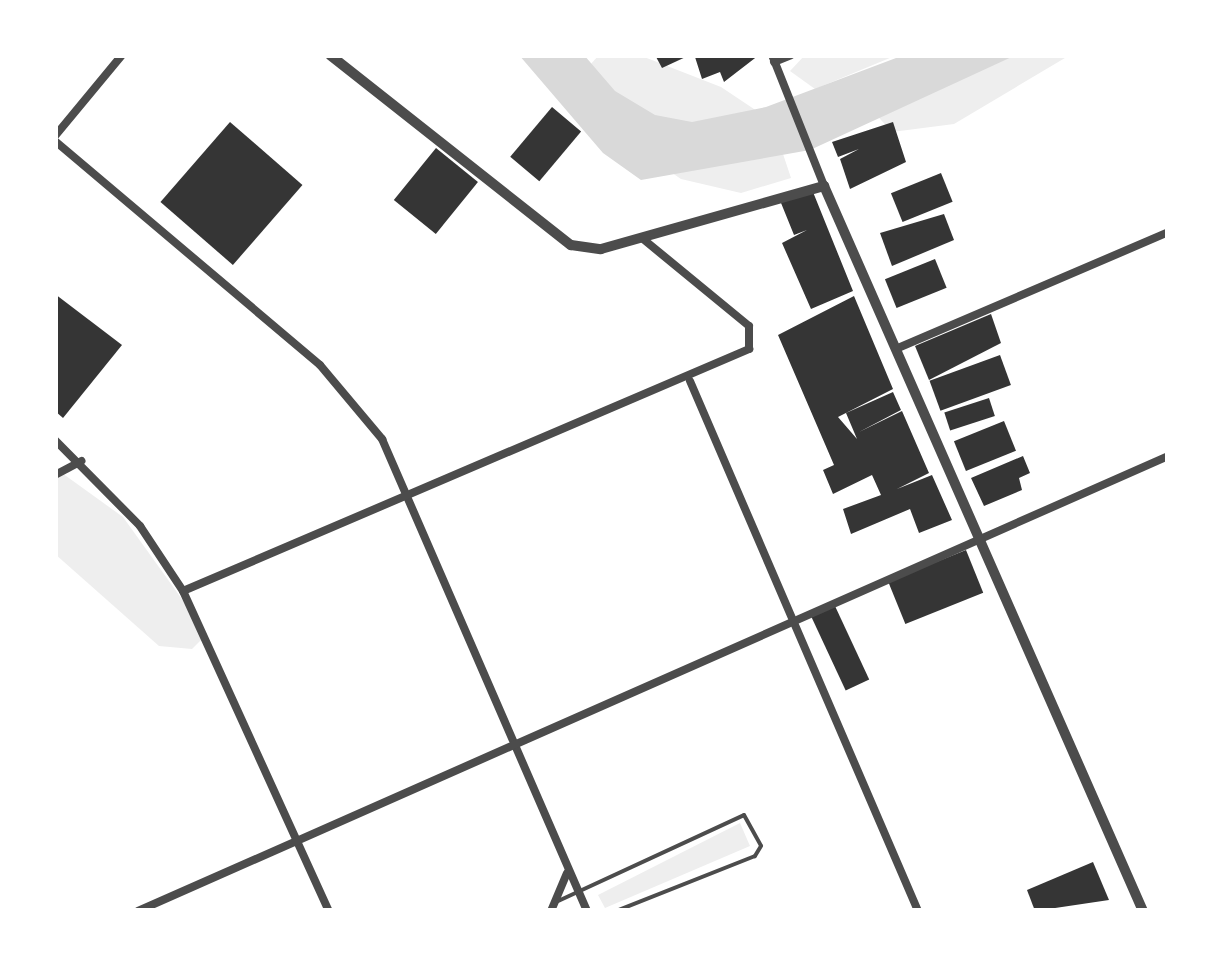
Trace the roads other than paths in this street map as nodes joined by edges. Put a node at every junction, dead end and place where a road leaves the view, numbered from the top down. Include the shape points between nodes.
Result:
1 (122, 55) edge
2 (330, 55) edge
3 (792, 55) edge
4 (775, 63) edge
5 (55, 138) edge
6 (824, 186) junction
7 (1168, 232) edge
8 (642, 238) junction
9 (898, 348) junction
10 (690, 381) junction
11 (55, 440) edge
12 (1168, 456) edge
13 (81, 462) junction
14 (55, 476) edge
15 (412, 493) junction
16 (984, 537) junction
17 (183, 591) junction
18 (791, 618) junction
19 (510, 740) junction
20 (297, 847) junction
21 (567, 873) junction
22 (578, 892) junction
23 (552, 907) edge
24 (138, 911) edge
25 (329, 911) edge
26 (587, 911) edge
27 (616, 911) edge
28 (918, 911) edge
29 (1143, 911) edge

1 - 5 street
2 - 8 street via 571,245
3 - 4 street
4 - 6 street
5 - 15 street via 320,365 382,439
6 - 8 street
6 - 9 street
7 - 9 street
8 - 10 street via 749,326 740,356
9 - 16 street
10 - 15 street
10 - 18 street
11 - 13 street
12 - 16 street
13 - 14 street
13 - 17 street
15 - 17 street
15 - 19 street
16 - 18 street
16 - 29 street
17 - 20 street
18 - 19 street
18 - 28 street
19 - 20 street
19 - 21 street
20 - 24 street
20 - 25 street
21 - 22 street
21 - 23 street
22 - 23 lane
22 - 26 street
22 - 27 lane via 744,815 761,846 755,856

